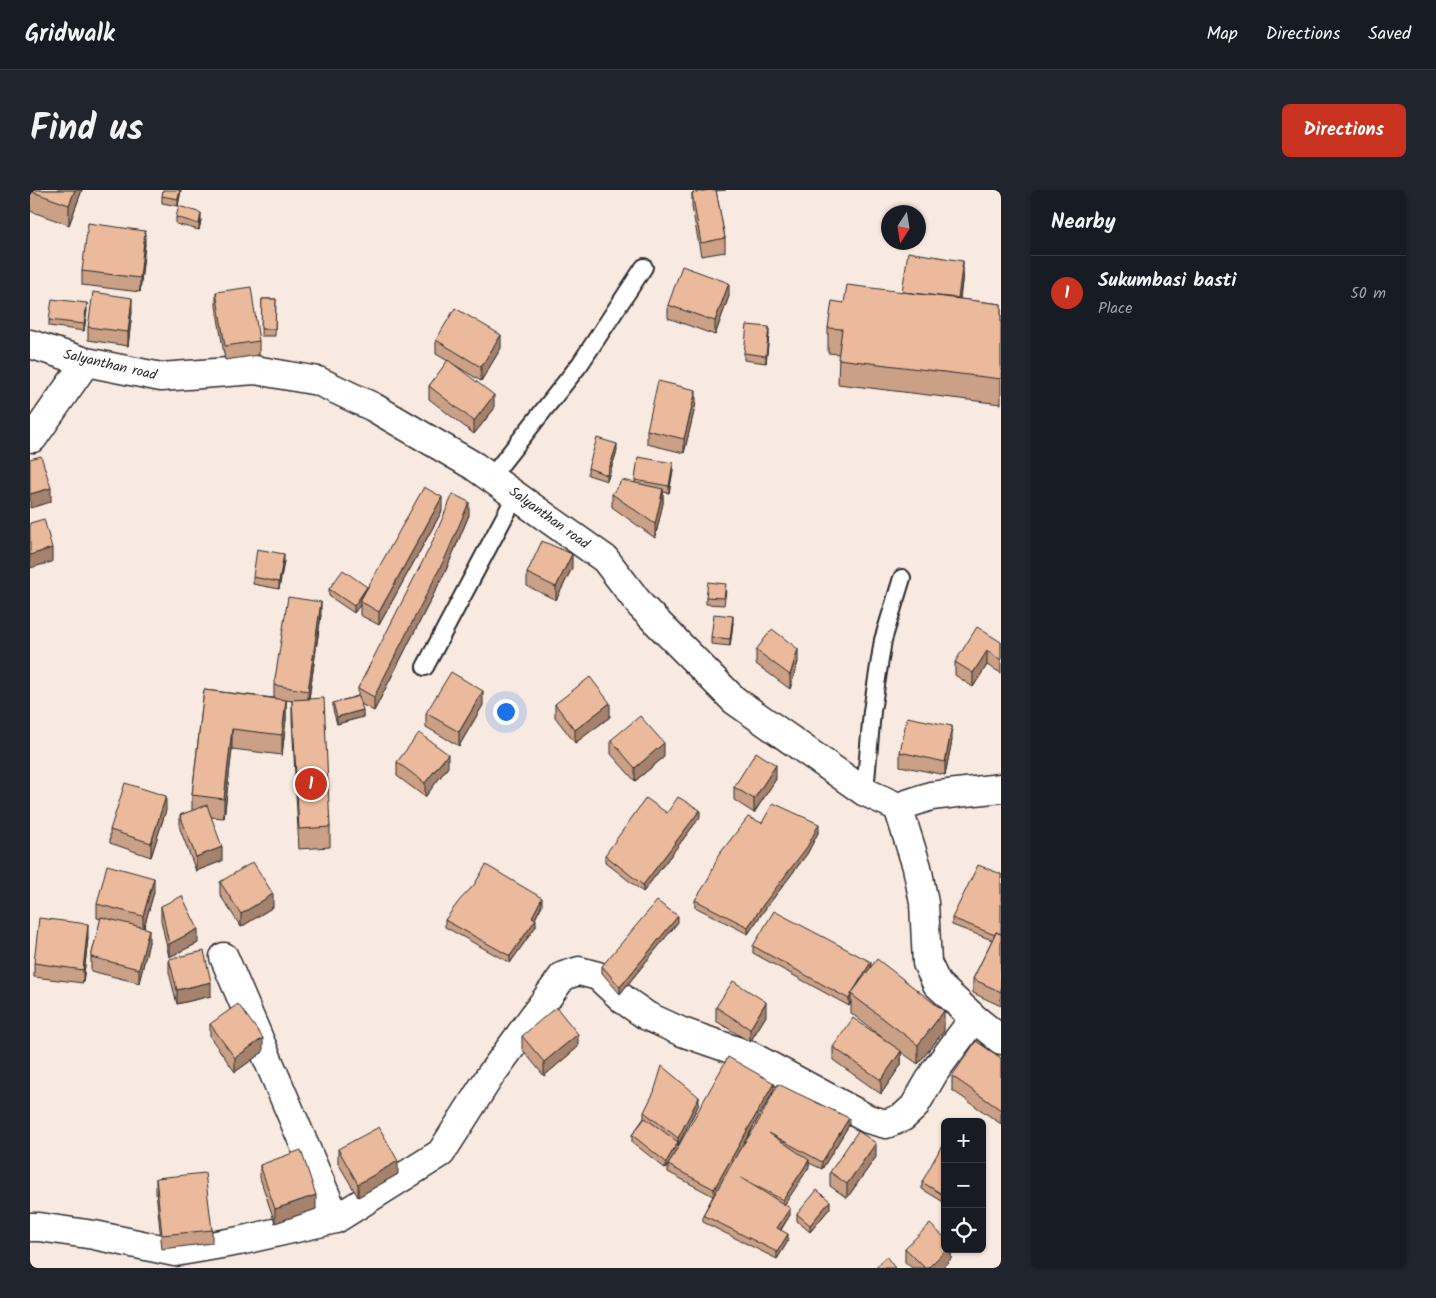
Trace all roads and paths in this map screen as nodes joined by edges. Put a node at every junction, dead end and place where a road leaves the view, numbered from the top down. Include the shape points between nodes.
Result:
1 (644, 267) dead end
2 (30, 344) edge
3 (86, 362) junction
4 (33, 438) dead end
5 (491, 477) junction
6 (516, 495) junction
7 (902, 578) dead end
8 (425, 667) dead end
9 (1001, 788) edge
10 (865, 792) junction
11 (898, 807) junction
12 (224, 957) dead end
13 (974, 1018) junction
14 (1001, 1040) edge
15 (336, 1220) junction
16 (30, 1227) edge

1 - 5 lane via 580,364
2 - 3 street, Salyanthan road
3 - 4 street
3 - 5 street, Salyanthan road via 161,377 255,370 318,381 373,407
5 - 6 street, Salyanthan road
6 - 8 lane
6 - 10 street, Salyanthan road via 605,559 642,606 734,700
7 - 10 lane via 883,640 872,711
9 - 11 street via 931,796
10 - 11 street, Salyanthan road
11 - 13 street via 917,867 924,903 927,963 937,984
12 - 15 street
13 - 14 street
13 - 15 street via 935,1070 914,1107 903,1117 886,1124 868,1119 751,1056 647,1016 598,976 579,971 563,976 490,1076 441,1153
15 - 16 street via 175,1252 94,1235

